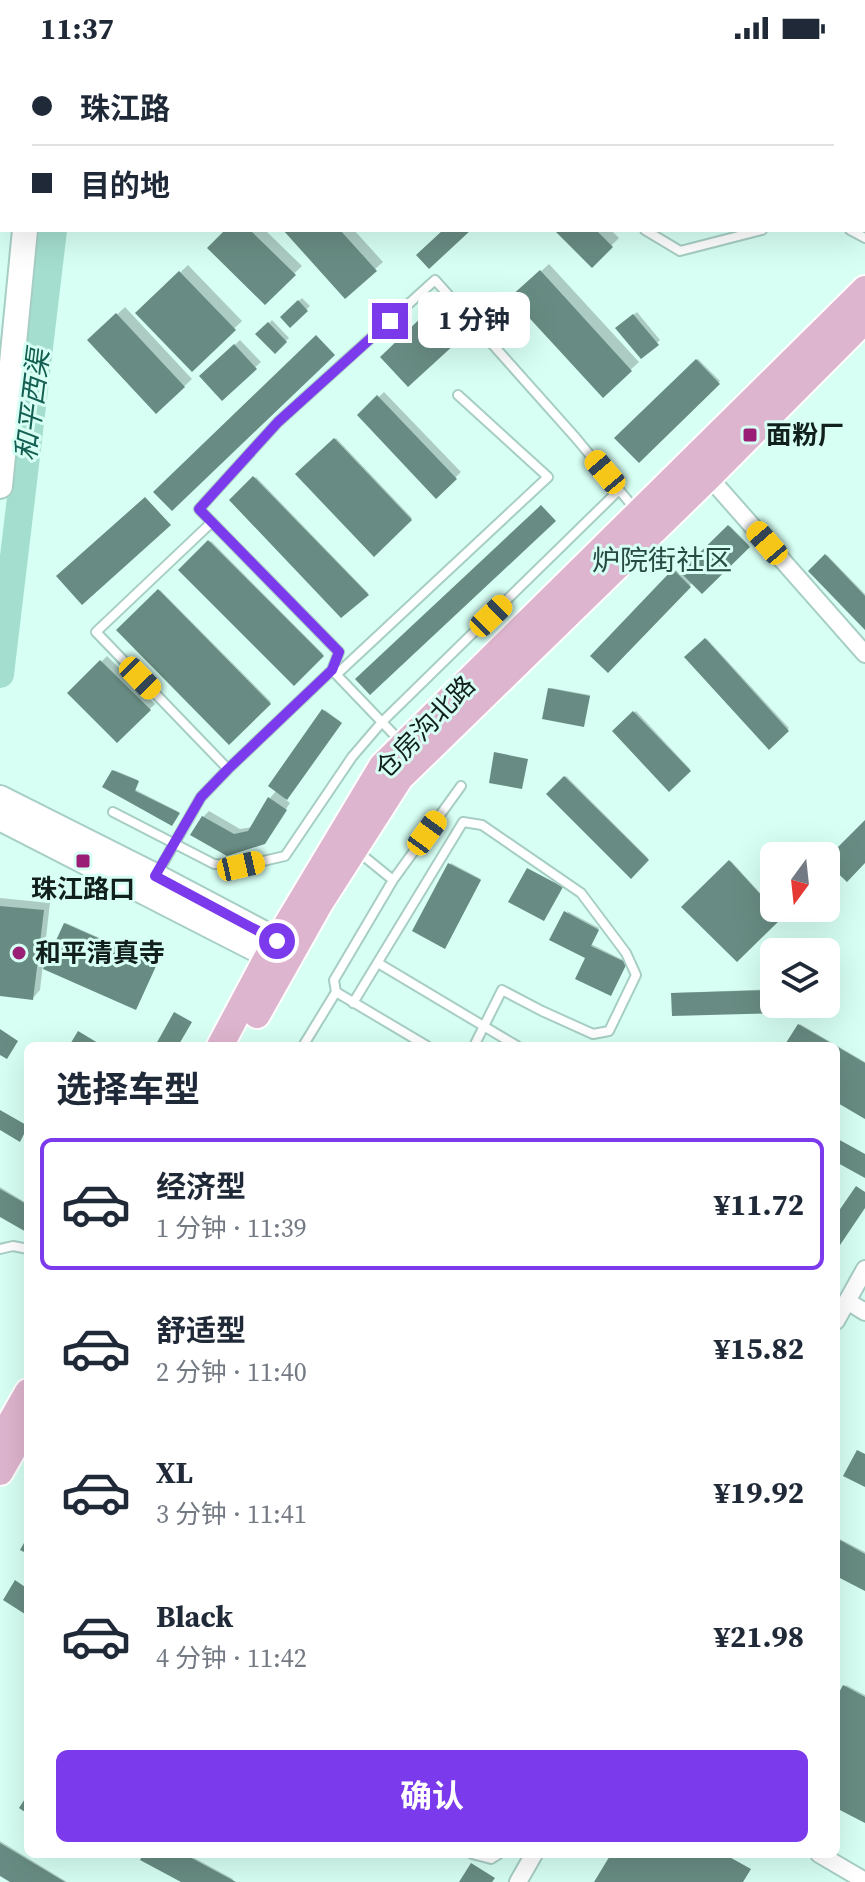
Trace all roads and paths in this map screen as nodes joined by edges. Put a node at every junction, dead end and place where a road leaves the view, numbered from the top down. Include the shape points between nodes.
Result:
1 (25, 232) edge
2 (648, 232) edge
3 (754, 232) edge
4 (865, 289) edge
5 (865, 320) edge
6 (458, 395) dead end
7 (703, 466) junction
8 (0, 486) edge
9 (619, 490) junction
10 (638, 513) junction
11 (212, 522) junction
12 (865, 654) edge
13 (335, 672) junction
14 (382, 722) junction
15 (404, 745) junction
16 (228, 769) junction
17 (461, 786) dead end
18 (0, 798) edge
19 (113, 812) dead end
20 (0, 818) edge
21 (175, 842) junction
22 (354, 849) junction
23 (155, 876) junction
24 (393, 880) junction
25 (281, 953) junction
26 (378, 963) junction
27 (336, 992) junction
28 (353, 1003) junction
29 (484, 1027) junction
30 (223, 1042) edge
31 (241, 1042) edge
32 (305, 1042) edge
33 (420, 1042) edge
34 (476, 1042) edge
35 (510, 1042) edge
36 (24, 1248) edge
37 (0, 1249) edge
38 (865, 1269) edge
39 (847, 1301) junction
40 (865, 1312) edge
41 (840, 1314) edge
42 (24, 1399) edge
43 (24, 1431) edge
44 (0, 1441) edge
45 (0, 1472) edge
46 (532, 1858) edge
47 (826, 1858) edge
48 (865, 1881) edge
49 (518, 1882) edge

1 - 8 street
2 - 3 lane via 680,251
4 - 7 main road, 仓房沟北路
5 - 7 main road, 仓房沟北路
6 - 13 lane via 548,477
7 - 10 main road, 仓房沟北路
7 - 12 street
7 - 22 main road, 仓房沟北路 via 400,778
9 - 10 lane
9 - 11 lane via 435,280 268,433 199,509
9 - 14 lane
10 - 15 main road, 仓房沟北路
11 - 13 lane via 339,652
11 - 16 lane via 96,632
13 - 14 lane
13 - 16 lane
14 - 15 lane
14 - 21 lane via 285,856 241,866 214,864
15 - 25 main road, 仓房沟北路 via 382,766
16 - 21 lane via 201,797
17 - 24 lane
18 - 23 street
19 - 21 lane
20 - 25 street
21 - 23 lane
22 - 24 lane
22 - 25 main road, 仓房沟北路
23 - 25 street
24 - 27 lane via 334,980
25 - 30 main road, 仓房沟北路
25 - 31 main road, 仓房沟北路
26 - 28 lane
26 - 29 lane
26 - 29 lane via 463,822 482,825 581,893 636,975 609,1031 593,1034 502,990
27 - 28 lane
27 - 32 lane
28 - 33 lane
29 - 34 lane
29 - 35 lane
36 - 37 lane
38 - 39 street
39 - 40 street
39 - 41 street
42 - 44 main road
43 - 45 main road
46 - 49 street
47 - 48 street

